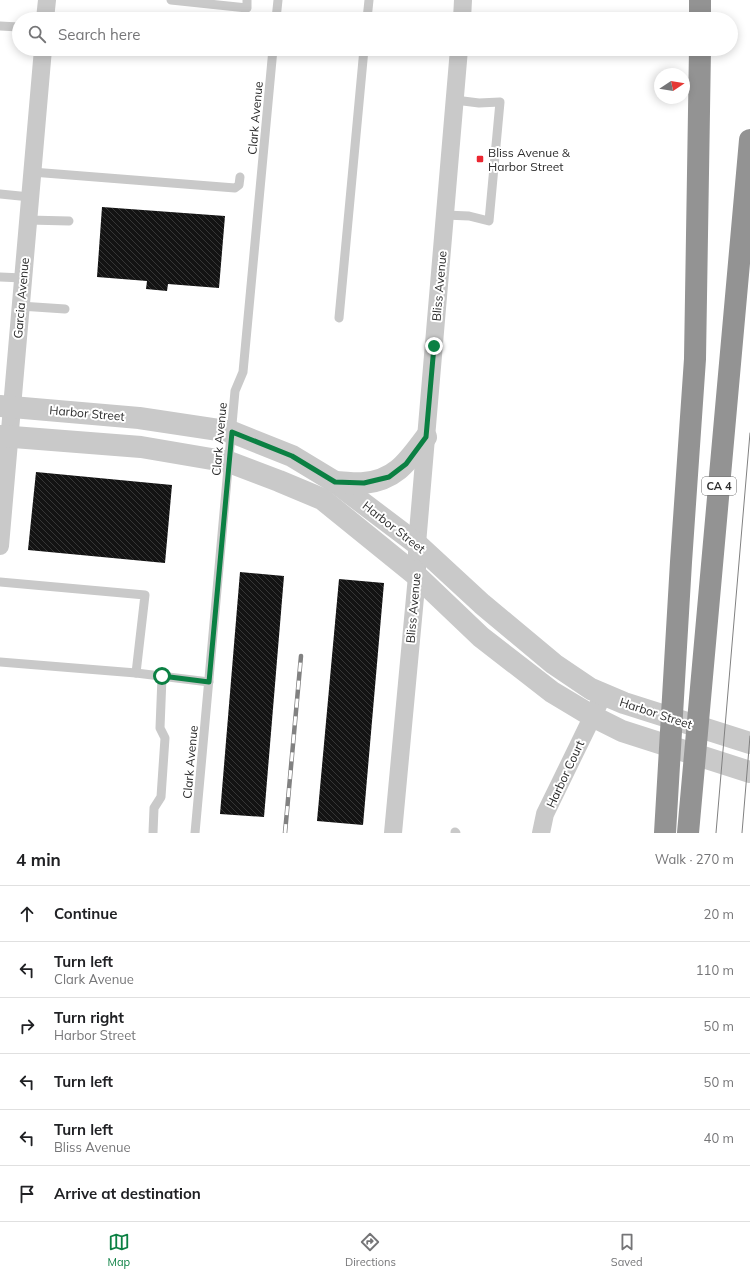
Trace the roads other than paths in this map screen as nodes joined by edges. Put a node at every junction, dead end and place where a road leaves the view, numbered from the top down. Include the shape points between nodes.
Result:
1 (47, 0) edge
2 (171, 0) edge
3 (247, 0) edge
4 (278, 0) edge
5 (368, 0) edge
6 (463, 0) edge
7 (700, 0) edge
8 (46, 12) edge
9 (277, 12) edge
10 (367, 12) edge
11 (462, 12) edge
12 (700, 12) edge
13 (0, 26) edge
14 (12, 27) edge
15 (42, 56) edge
16 (272, 56) edge
17 (363, 56) edge
18 (458, 56) edge
19 (700, 56) edge
20 (455, 100) junction
21 (750, 140) edge
22 (32, 172) junction
23 (240, 177) dead end
24 (0, 194) edge
25 (30, 197) junction
26 (445, 215) junction
27 (28, 220) junction
28 (69, 221) dead end
29 (0, 277) edge
30 (23, 278) junction
31 (20, 306) junction
32 (65, 309) dead end
33 (340, 318) dead end
34 (6, 406) edge
35 (232, 432) junction
36 (5, 436) edge
37 (426, 437) junction
38 (229, 462) junction
39 (335, 482) junction
40 (417, 544) junction
41 (0, 546) edge
42 (417, 576) junction
43 (0, 582) edge
44 (0, 662) edge
45 (136, 673) junction
46 (162, 676) junction
47 (209, 682) junction
48 (603, 695) junction
49 (592, 716) junction
50 (750, 743) edge
51 (750, 772) edge
52 (153, 833) edge
53 (195, 833) edge
54 (393, 833) edge
55 (541, 833) edge
56 (665, 833) edge
57 (688, 833) edge

1 - 8 street
2 - 3 lane via 247,8
4 - 9 lane
5 - 10 lane
6 - 11 street
7 - 12 highway
13 - 14 lane
15 - 22 street, Garcia Avenue
16 - 35 lane, Clark Avenue via 243,372 235,391
17 - 33 lane
18 - 20 street, Bliss Avenue
19 - 56 highway via 695,359
20 - 26 street, Bliss Avenue
20 - 26 lane via 500,102 489,221 469,216
21 - 57 highway, CA 4
22 - 23 lane via 235,188 239,185
22 - 25 street, Garcia Avenue
24 - 25 lane
25 - 27 street, Garcia Avenue
26 - 37 street, Bliss Avenue
27 - 28 lane
27 - 30 street, Garcia Avenue
29 - 30 lane
30 - 31 street, Garcia Avenue
31 - 32 lane
31 - 34 street, Garcia Avenue
34 - 35 street, Harbor Street via 139,418
34 - 36 street, Garcia Avenue
35 - 38 lane, Clark Avenue
35 - 39 street, Harbor Street via 292,456
36 - 38 street, Harbor Street via 141,447
36 - 41 street, Garcia Avenue
37 - 39 street via 406,464 389,477 364,483
37 - 40 street, Bliss Avenue
38 - 42 street, Harbor Street via 322,499
38 - 47 lane, Clark Avenue
39 - 40 street, Harbor Street
40 - 42 street, Bliss Avenue
40 - 48 street, Harbor Street via 482,604 554,664
42 - 49 street, Harbor Street via 481,637 552,692
42 - 54 street, Bliss Avenue
43 - 45 lane via 145,595
44 - 45 lane
45 - 46 lane
46 - 47 lane
46 - 52 lane via 160,728 165,738 161,797 154,808
47 - 53 lane, Clark Avenue
48 - 49 street, Harbor Court
48 - 50 street, Harbor Street
49 - 51 street, Harbor Street via 622,731
49 - 55 street, Harbor Court via 546,814

